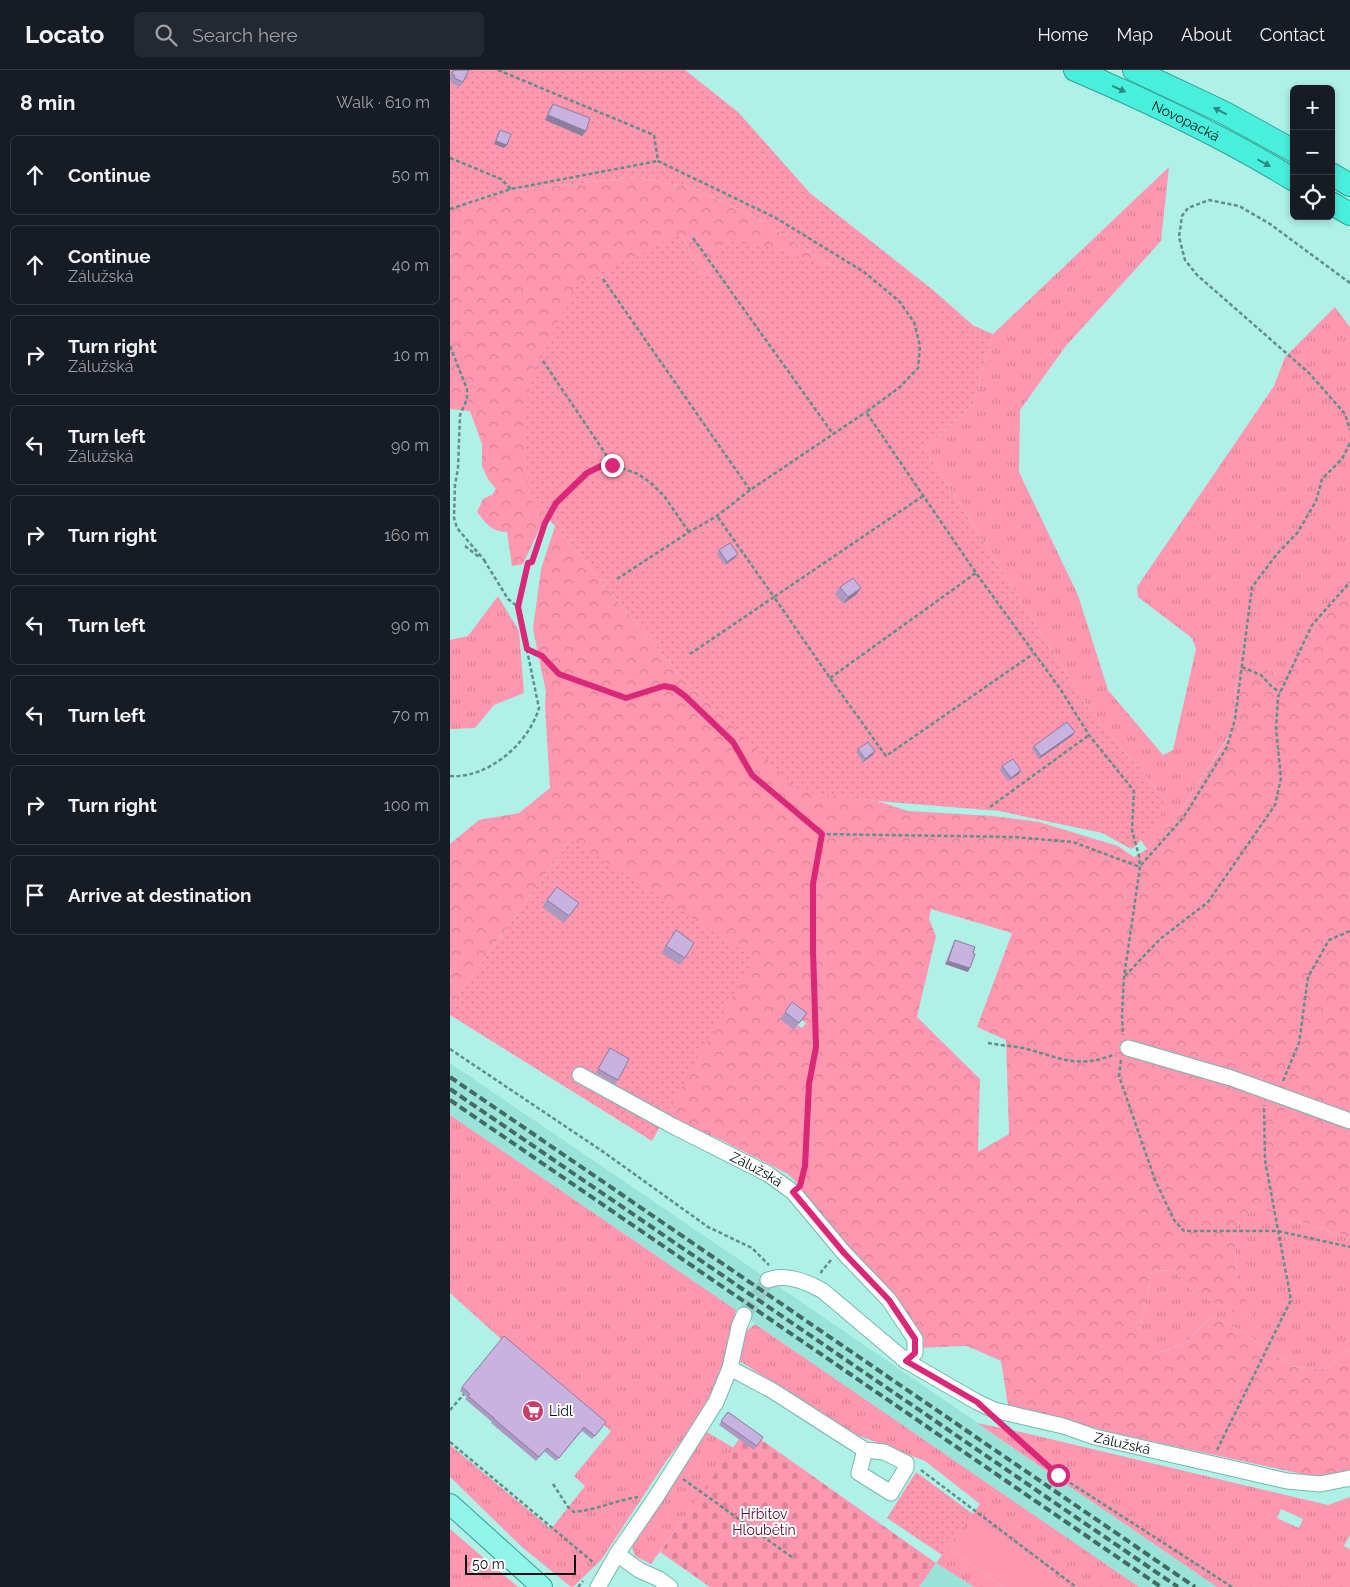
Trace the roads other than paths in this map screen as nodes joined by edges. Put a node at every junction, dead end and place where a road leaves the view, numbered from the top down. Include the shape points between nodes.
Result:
1 (1075, 70) edge
2 (1134, 70) edge
3 (1290, 149) edge
4 (1333, 175) edge
5 (1290, 178) edge
6 (1350, 185) edge
7 (1335, 205) edge
8 (1350, 214) edge
9 (1125, 1050) road end
10 (580, 1075) dead end
11 (1350, 1121) edge
12 (772, 1278) road end
13 (744, 1316) tunnel mouth
14 (906, 1361) junction
15 (730, 1368) junction
16 (865, 1450) junction
17 (1350, 1478) edge
18 (450, 1504) edge
19 (617, 1554) junction
20 (660, 1584) edge
21 (542, 1587) edge
22 (598, 1587) edge

1 -> 5 highway, Novopacká via 1211,133
3 -> 2 highway, Novopacká via 1223,112
4 - 6 highway
7 - 8 highway
9 - 11 street via 1231,1078
10 - 14 street, Zálužská via 768,1174 793,1192 889,1300 915,1339 915,1353
12 - 14 street, Zálužská via 809,1284 822,1291
13 - 15 street
14 - 17 street, Zálužská via 994,1410 1095,1437 1287,1481 1320,1484
15 - 16 street via 774,1391
15 - 19 street via 716,1402
16 - 16 street via 859,1473 891,1493 906,1463 884,1452
18 - 21 main road
19 - 20 street
19 - 22 street

